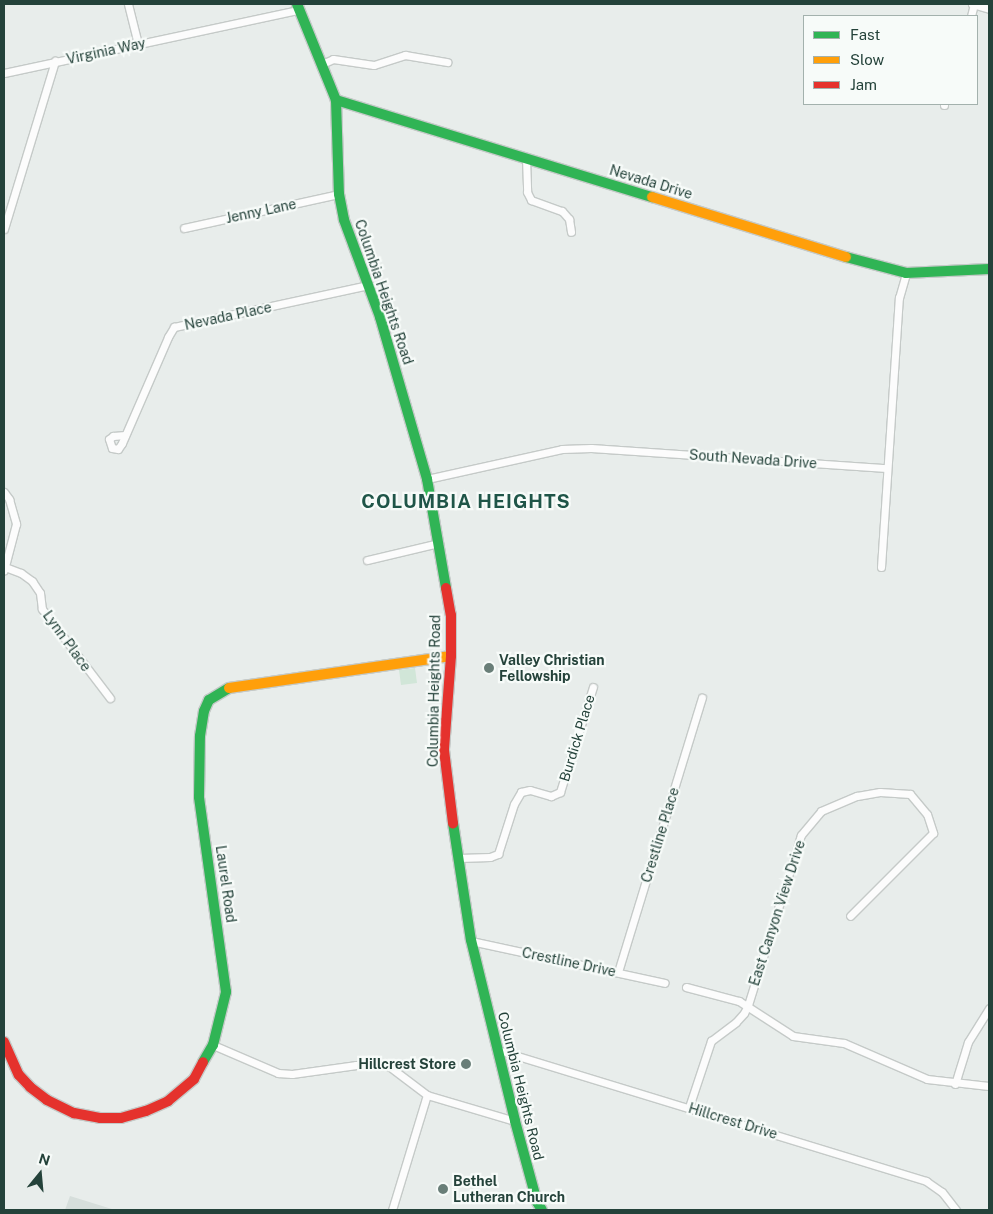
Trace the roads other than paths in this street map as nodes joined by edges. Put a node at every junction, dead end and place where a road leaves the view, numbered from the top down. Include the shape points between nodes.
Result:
1 (128, 4) edge
2 (973, 4) edge
3 (298, 7) edge
4 (989, 9) edge
5 (138, 44) junction
6 (55, 61) junction
7 (447, 62) dead end
8 (322, 64) junction
9 (4, 73) edge
10 (336, 100) junction
11 (526, 158) junction
12 (339, 194) junction
13 (184, 228) dead end
14 (4, 229) edge
15 (571, 232) dead end
16 (989, 270) edge
17 (906, 273) junction
18 (369, 285) junction
19 (125, 435) dead end
20 (886, 468) junction
21 (427, 479) junction
22 (4, 492) edge
23 (439, 543) junction
24 (367, 560) dead end
25 (881, 567) dead end
26 (4, 568) edge
27 (451, 656) junction
28 (593, 687) dead end
29 (110, 698) dead end
30 (702, 698) dead end
31 (458, 858) junction
32 (850, 916) dead end
33 (472, 941) junction
34 (618, 972) junction
35 (666, 983) dead end
36 (686, 987) dead end
37 (748, 1005) junction
38 (989, 1008) edge
39 (4, 1042) edge
40 (213, 1045) junction
41 (498, 1050) junction
42 (955, 1084) junction
43 (989, 1086) edge
44 (427, 1095) junction
45 (689, 1107) junction
46 (515, 1121) junction
47 (392, 1210) edge
48 (542, 1210) edge
49 (956, 1210) edge

1 - 5 street
2 - 4 street
3 - 5 street, Virginia Way
3 - 8 street, Columbia Heights Road
5 - 6 street, Virginia Way
6 - 9 street
6 - 14 street, Virginia Way
7 - 8 street via 405,55 374,65 342,60
8 - 10 street, Columbia Heights Road
10 - 11 street, Nevada Drive
10 - 12 street, Columbia Heights Road
11 - 15 street via 526,185 531,200 562,211 569,219
11 - 17 street, Nevada Drive
12 - 13 street, Jenny Lane
12 - 18 street, Columbia Heights Road via 344,220
16 - 17 street, Nevada Drive
17 - 20 street via 899,298
18 - 19 street, Nevada Place via 174,327
18 - 21 street, Columbia Heights Road
20 - 21 street, South Nevada Drive via 591,448 562,449
20 - 25 street
21 - 23 street, Columbia Heights Road
22 - 26 street via 16,524
23 - 24 street
23 - 27 street, Columbia Heights Road via 451,614
26 - 29 street, Lynn Place via 21,573 32,581 40,593 42,609
27 - 31 street, Columbia Heights Road via 444,750
27 - 40 street, Laurel Road via 225,689 209,700 200,736 199,797 226,992
28 - 31 street, Burdick Place via 560,792 551,796 530,790 521,792 498,854 490,858
30 - 34 street, Crestline Place
31 - 33 street, Columbia Heights Road
32 - 37 street, East Canyon View Drive via 933,833 927,814 910,794 880,792 857,796 821,811 801,835
33 - 34 street, Crestline Drive
33 - 41 street, Columbia Heights Road
34 - 35 street, Crestline Drive
36 - 37 street
37 - 42 street via 793,1036 844,1043 927,1079
37 - 45 street, East Canyon View Drive via 740,1018 710,1041
38 - 42 street via 968,1042
39 - 40 street, Laurel Road via 19,1075 30,1087 47,1100 74,1113 100,1118 120,1118 168,1101 194,1079
40 - 44 street via 278,1073 381,1064 390,1067
41 - 45 street, Hillcrest Drive
41 - 46 street, Columbia Heights Road
42 - 43 street
44 - 46 street
44 - 47 street
45 - 49 street, Hillcrest Drive via 926,1181 942,1192
46 - 48 street, Columbia Heights Road

